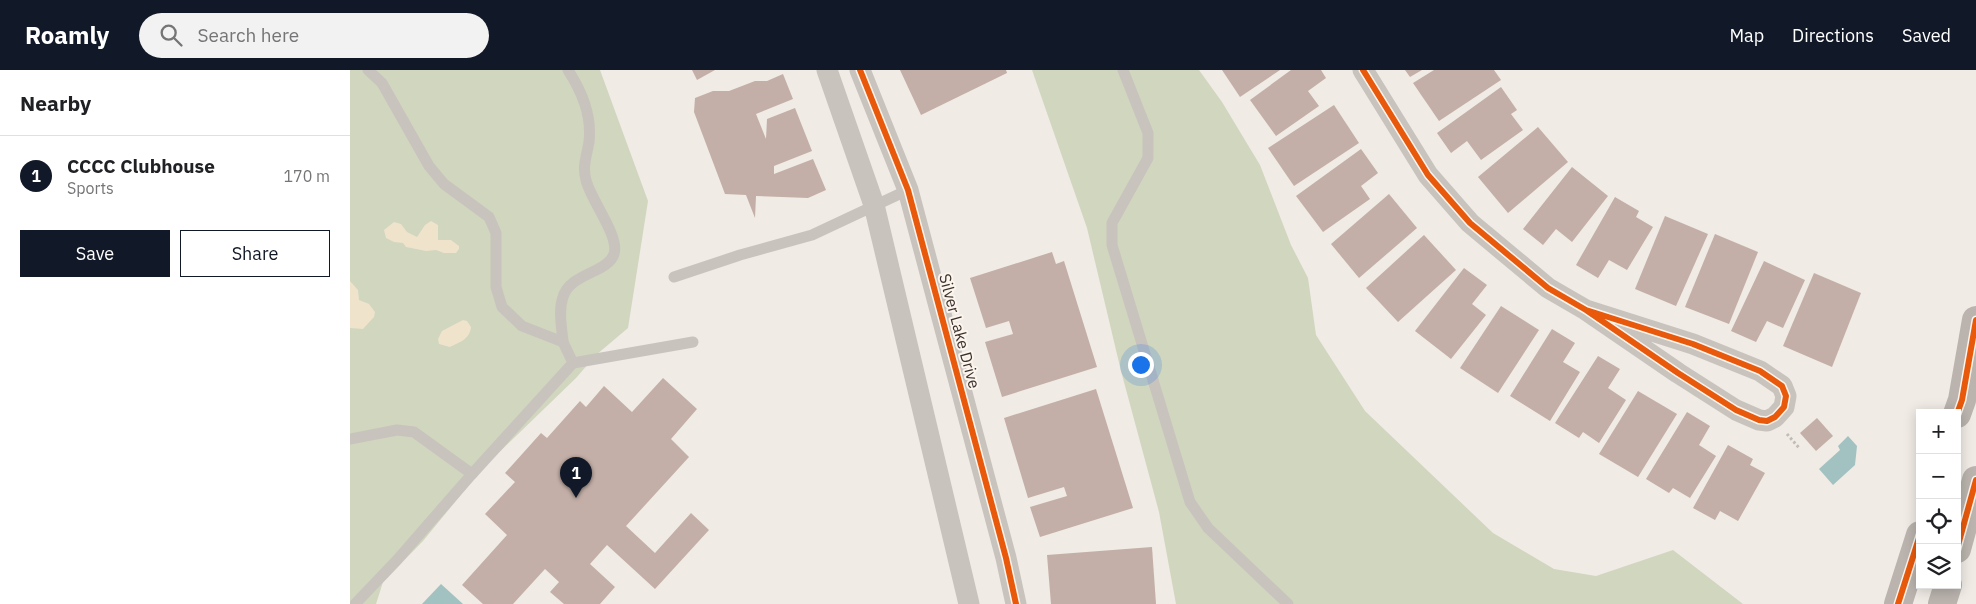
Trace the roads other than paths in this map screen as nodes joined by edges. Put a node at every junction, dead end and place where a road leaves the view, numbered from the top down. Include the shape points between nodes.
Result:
1 (368, 70) edge
2 (568, 70) edge
3 (827, 70) edge
4 (860, 70) edge
5 (1123, 70) edge
6 (1363, 70) edge
7 (908, 190) junction
8 (874, 205) junction
9 (674, 277) dead end
10 (1586, 310) junction
11 (1976, 320) edge
12 (563, 342) junction
13 (693, 342) dead end
14 (573, 363) junction
15 (1959, 409) edge
16 (350, 439) edge
17 (472, 474) junction
18 (1976, 480) edge
19 (1917, 544) edge
20 (1958, 544) edge
21 (1947, 589) edge
22 (355, 604) edge
23 (969, 604) edge
24 (1016, 604) edge
25 (1288, 604) edge
26 (1898, 604) edge
27 (1942, 604) edge

1 - 12 lane via 382,83 429,166 444,184 490,217 496,233 496,287 502,307 522,326
2 - 12 lane via 586,107 589,142 584,163 586,180 613,237 614,254 608,263 571,283 563,296
3 - 8 street
4 - 7 street, Silver Lake Drive
5 - 25 lane via 1148,133 1148,158 1112,223 1112,244 1190,502 1208,528
6 - 10 street via 1428,175 1470,223 1548,288
7 - 8 lane
7 - 24 street, Silver Lake Drive
8 - 9 lane via 812,235
8 - 23 street
10 - 10 street via 1736,410 1767,421 1776,417 1784,407 1786,396 1782,386 1760,371 1693,344
11 - 15 main road
12 - 14 lane
13 - 14 lane
14 - 17 lane
16 - 17 lane via 397,430 414,432
17 - 22 lane
18 - 20 main road
19 - 26 main road
21 - 27 main road

